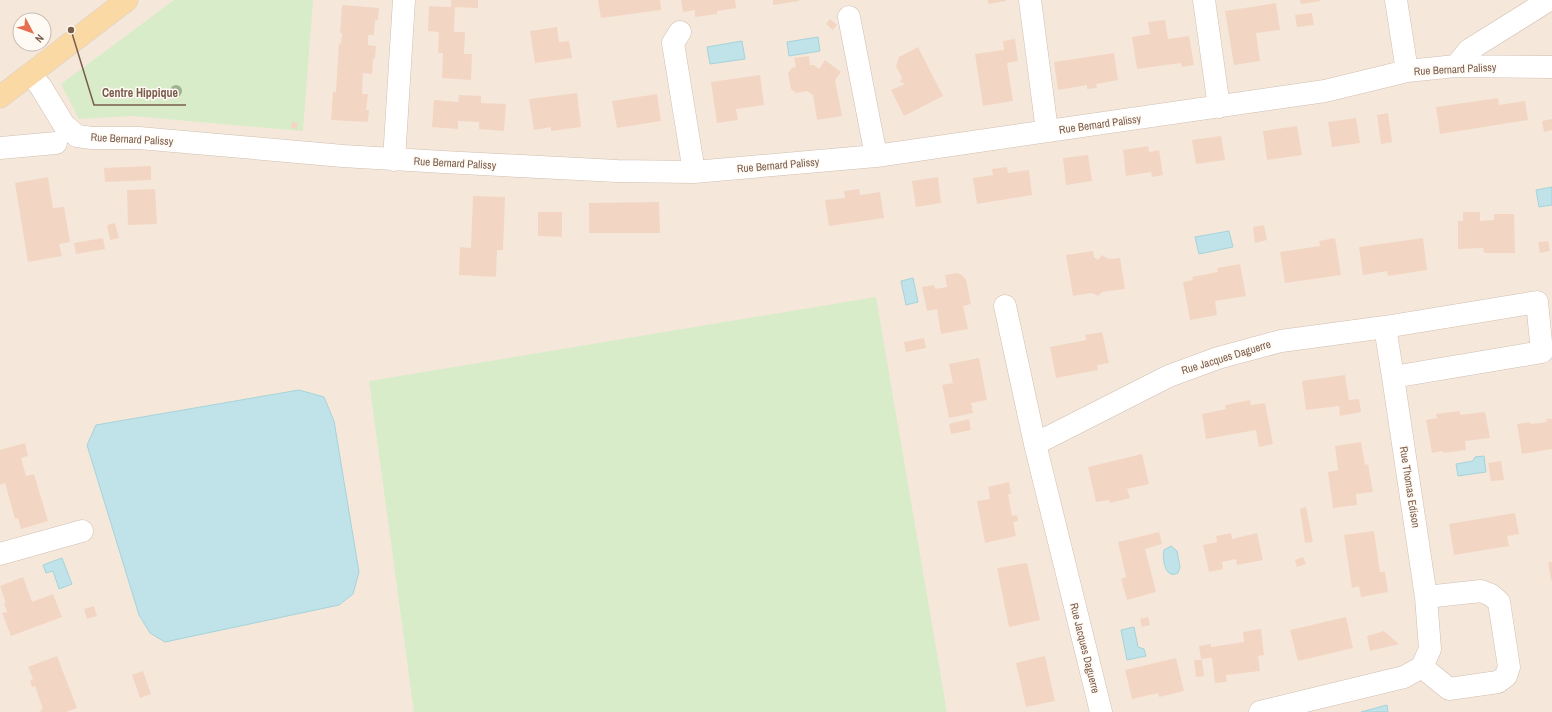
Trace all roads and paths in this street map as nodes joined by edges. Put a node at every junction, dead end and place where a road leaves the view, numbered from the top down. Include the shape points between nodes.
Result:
1 (127, 0) edge
2 (404, 0) edge
3 (1030, 0) edge
4 (1204, 0) edge
5 (1396, 0) edge
6 (1549, 0) edge
7 (849, 17) dead end
8 (680, 32) dead end
9 (1456, 66) junction
10 (1552, 67) edge
11 (1407, 71) junction
12 (30, 74) junction
13 (0, 97) edge
14 (1219, 107) junction
15 (1047, 131) junction
16 (56, 143) dead end
17 (0, 148) edge
18 (876, 156) junction
19 (394, 160) junction
20 (694, 172) junction
21 (1005, 306) dead end
22 (1384, 327) junction
23 (1547, 354) edge
24 (1393, 377) junction
25 (1035, 444) junction
26 (82, 531) dead end
27 (0, 554) edge
28 (1426, 597) junction
29 (1422, 667) junction
30 (1102, 712) edge
31 (1260, 712) edge

1 - 12 main road
2 - 19 street
3 - 15 street
4 - 14 street
5 - 11 street
6 - 9 street via 1469,50
7 - 18 street
8 - 20 street via 673,43
9 - 10 street, Rue Bernard Palissy
9 - 11 street, Rue Bernard Palissy
11 - 14 street, Rue Bernard Palissy via 1325,91
12 - 13 main road
12 - 19 street, Rue Bernard Palissy via 64,125 77,136 139,138
14 - 15 street, Rue Bernard Palissy
15 - 18 street, Rue Bernard Palissy
16 - 17 street
18 - 20 street, Rue Bernard Palissy
19 - 20 street, Rue Bernard Palissy
21 - 25 street, Rue Jacques Daguerre
22 - 23 street, Rue Jacques Daguerre via 1536,302
22 - 24 street
22 - 25 street, Rue Jacques Daguerre via 1280,341 1218,358 1169,376
23 - 24 street, Rue Jacques Daguerre
24 - 28 street, Rue Thomas Edison
25 - 30 street, Rue Jacques Daguerre
26 - 27 street
28 - 29 street, Rue Thomas Edison via 1430,649
28 - 29 street via 1482,591 1491,595 1499,602 1509,667 1506,676 1498,682 1449,689
29 - 31 street via 1404,677

